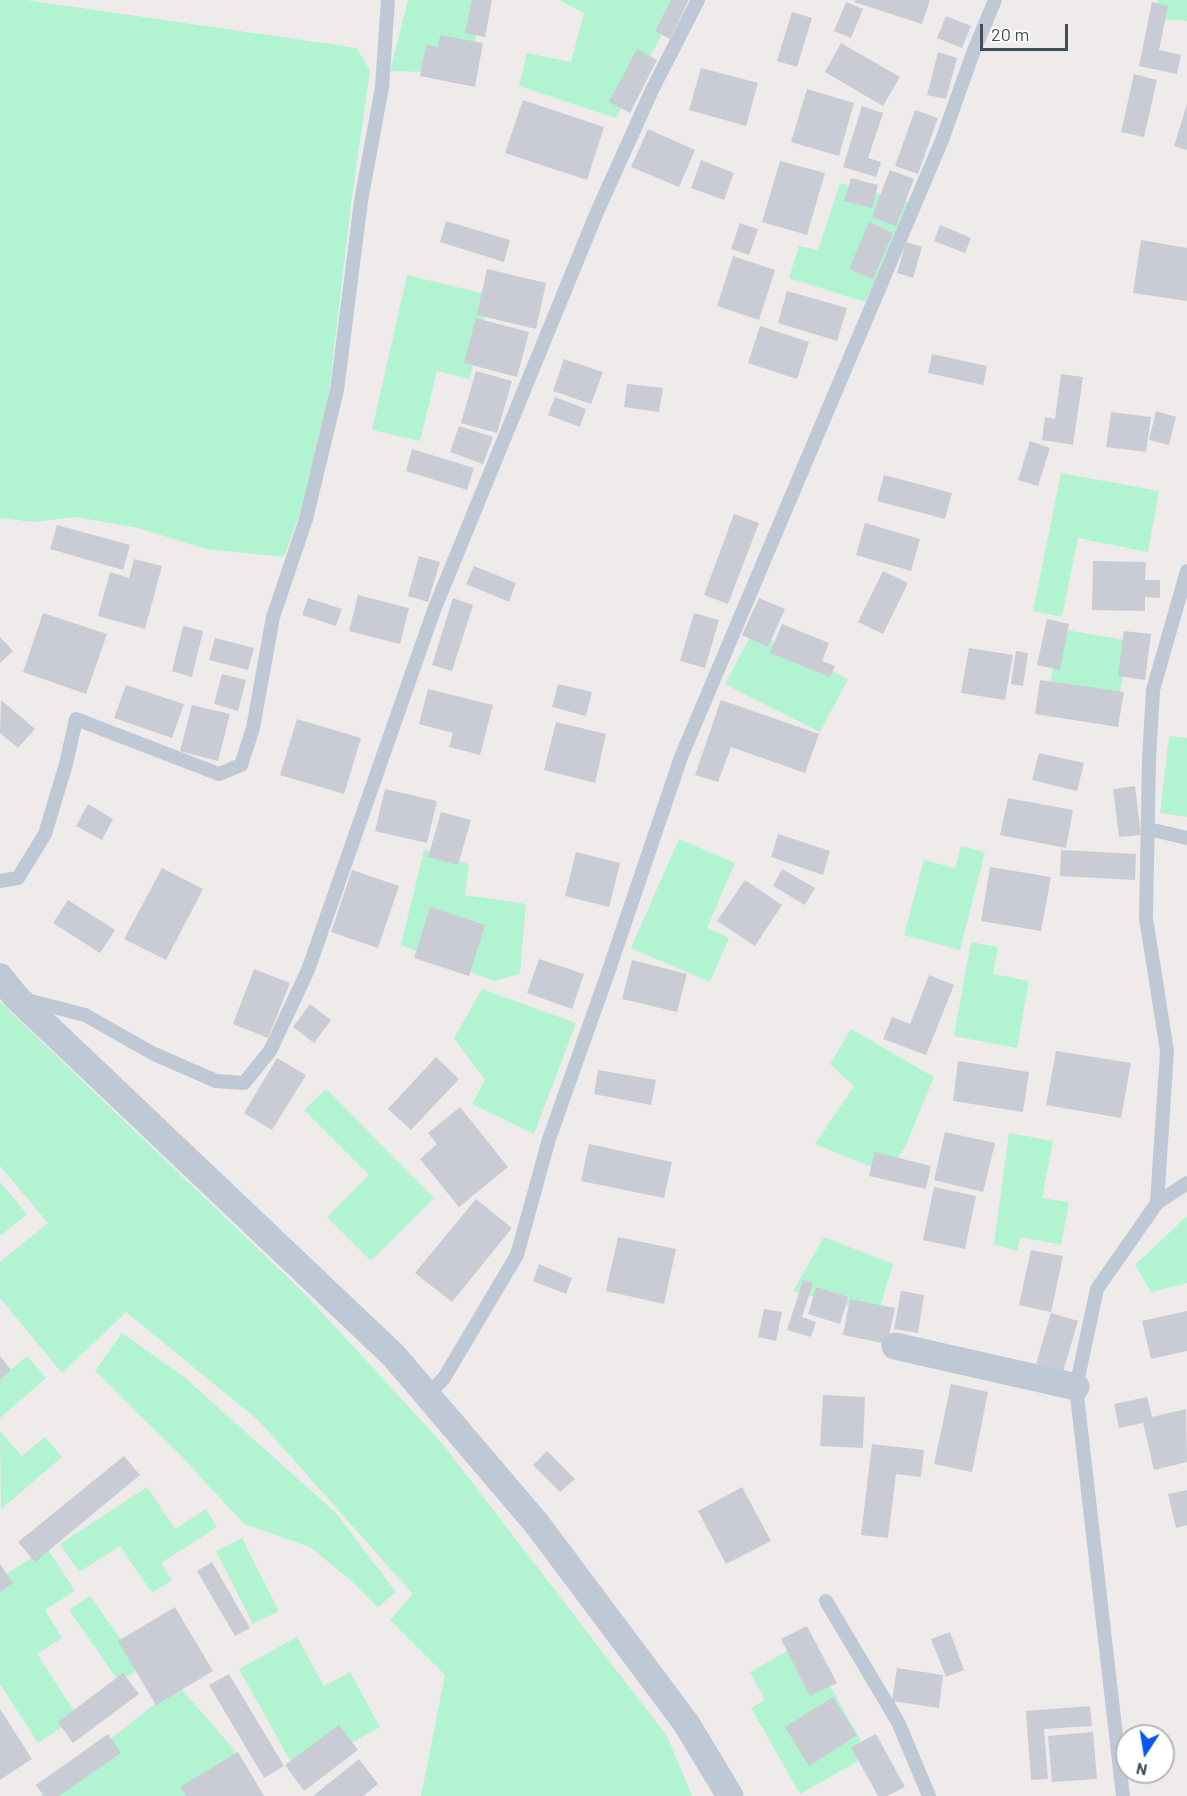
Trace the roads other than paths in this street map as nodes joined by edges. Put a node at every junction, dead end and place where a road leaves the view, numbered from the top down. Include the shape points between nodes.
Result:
1 (388, 0) edge
2 (698, 0) edge
3 (995, 0) edge
4 (1187, 571) edge
5 (1148, 830) junction
6 (1187, 838) edge
7 (0, 881) edge
8 (8, 987) edge
9 (1187, 1183) edge
10 (1157, 1203) junction
11 (895, 1346) dead end
12 (1076, 1386) junction
13 (427, 1395) junction
14 (826, 1601) dead end
15 (730, 1796) edge
16 (929, 1796) edge
17 (1123, 1796) edge

1 - 7 lane via 382,87 361,201 337,390 306,519 273,617 253,728 241,765 219,774 76,719 45,834 18,878
2 - 8 lane via 597,212 434,610 308,970 270,1051 244,1083 216,1081 154,1054 85,1015
3 - 13 lane via 942,140 681,757 549,1139 517,1255 444,1377
4 - 5 lane via 1153,690
5 - 6 lane
5 - 10 lane via 1146,918 1167,1051
8 - 13 street via 394,1356
9 - 10 lane
10 - 12 lane via 1097,1289
11 - 12 street
12 - 17 lane
13 - 15 street via 537,1524 686,1723
14 - 16 lane via 898,1722

